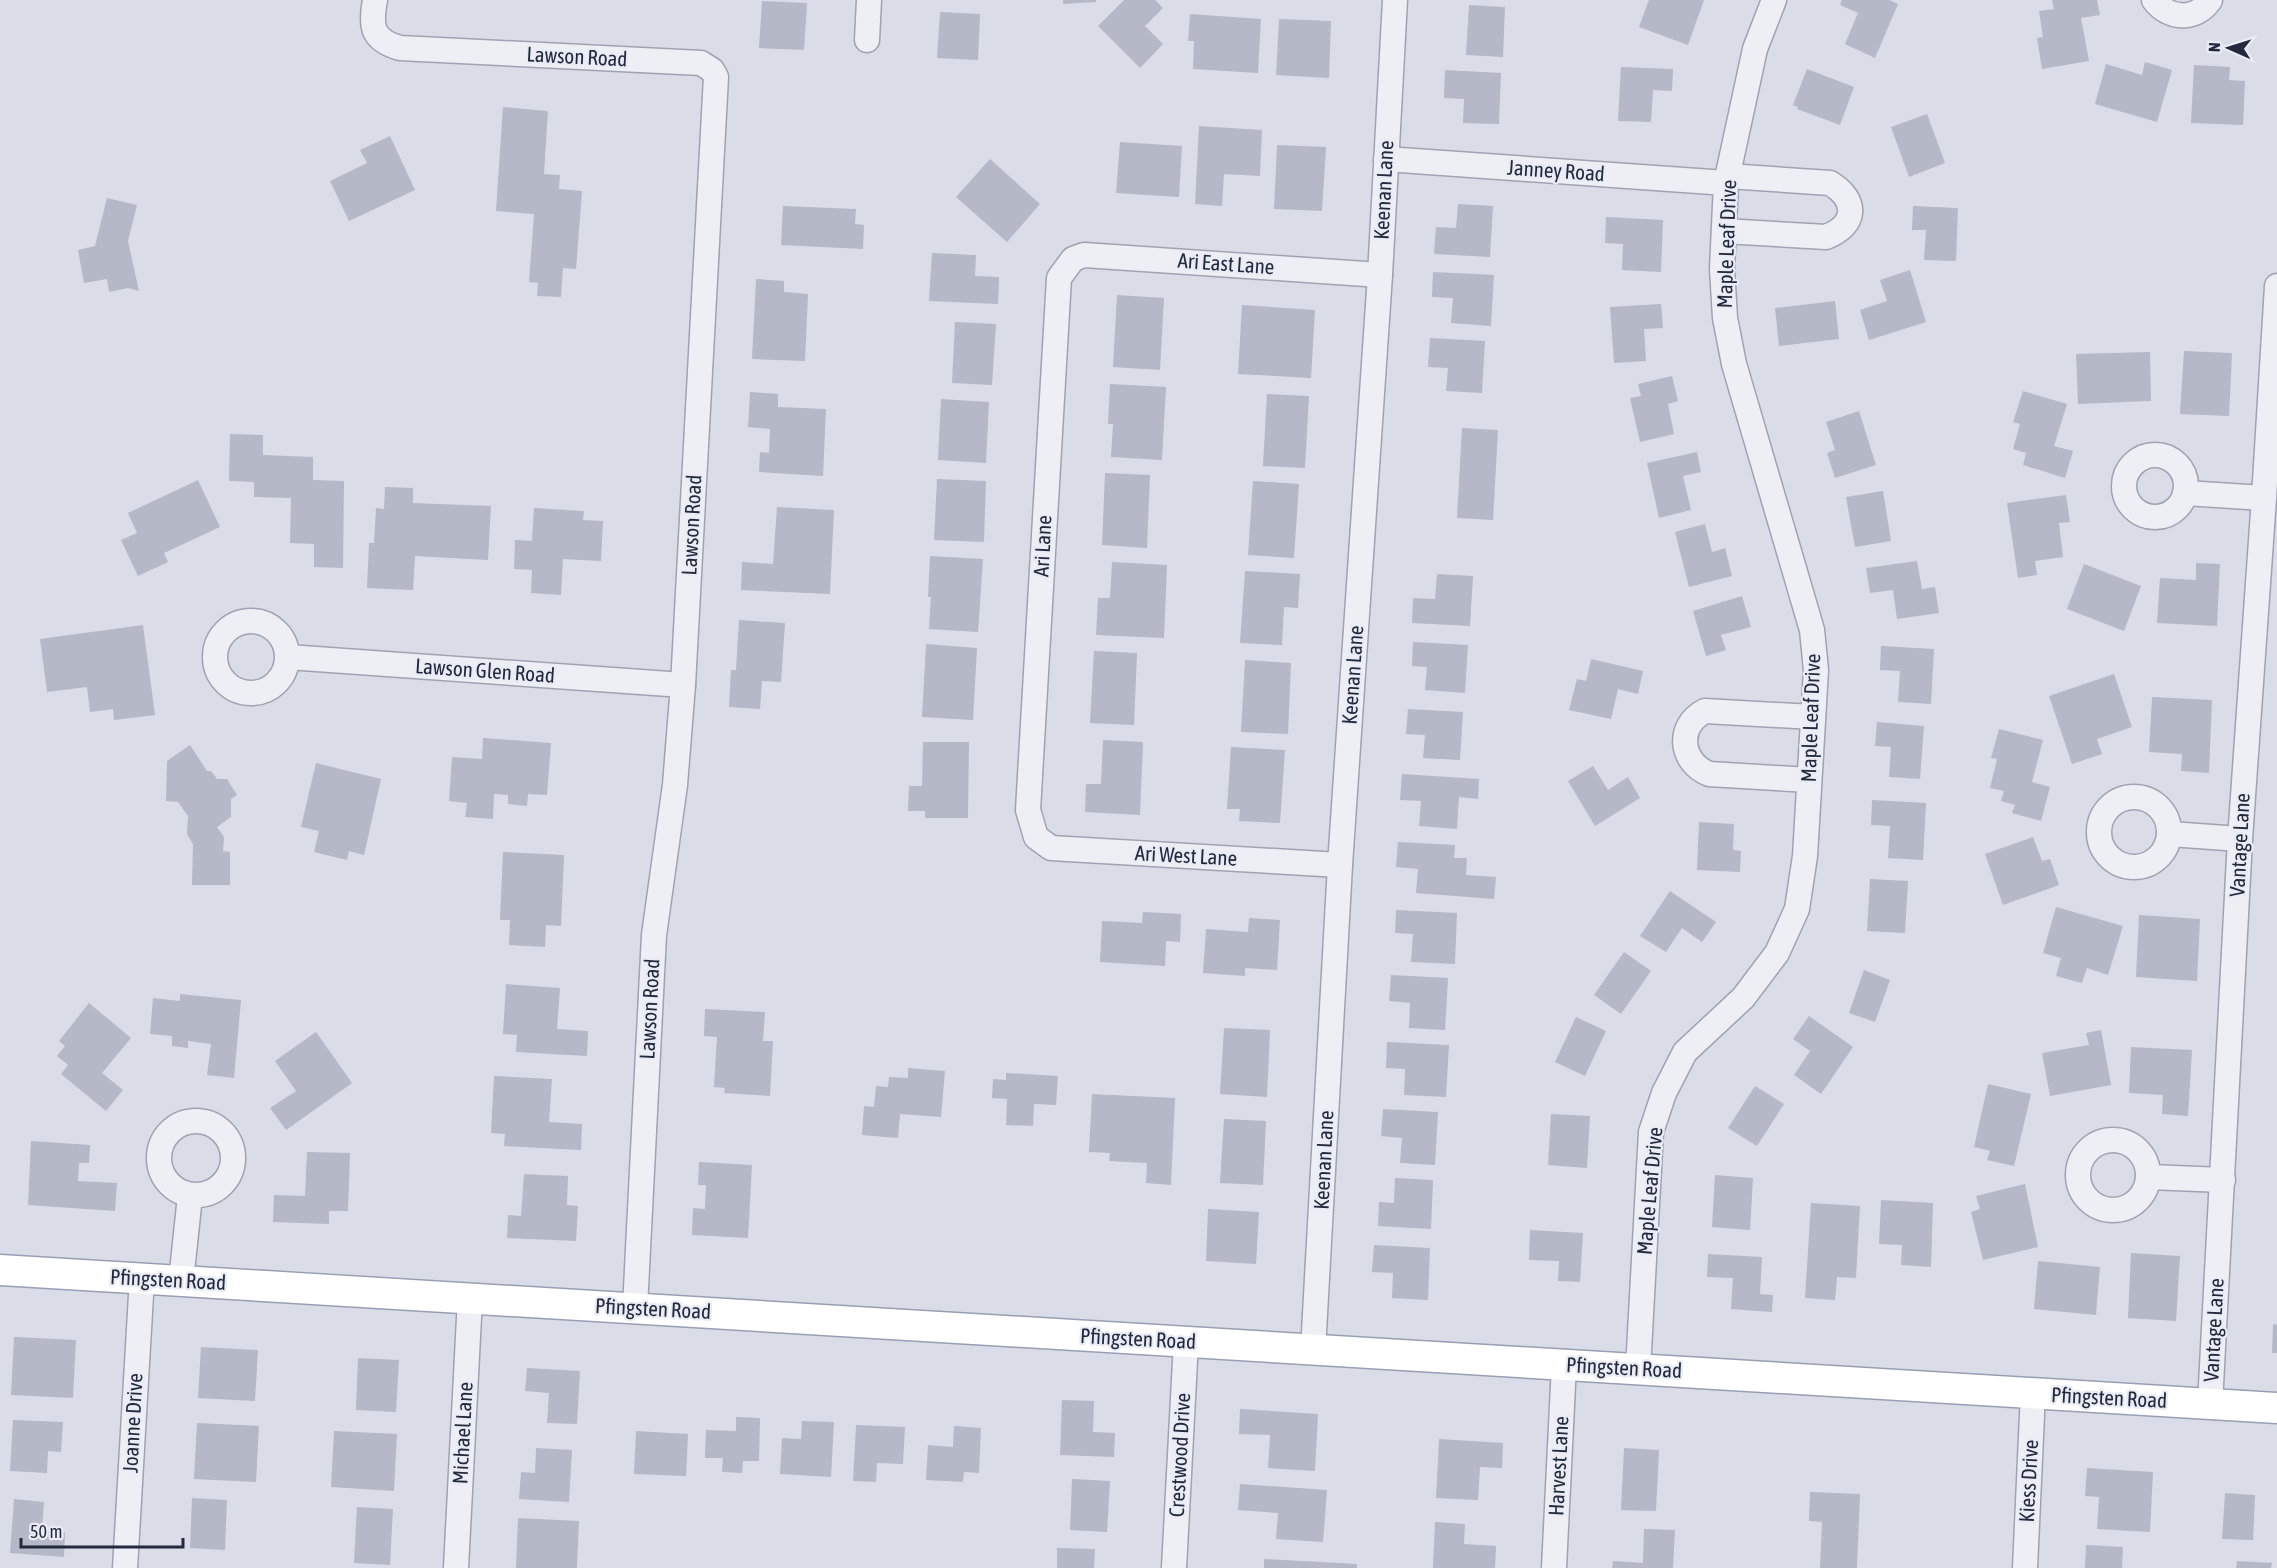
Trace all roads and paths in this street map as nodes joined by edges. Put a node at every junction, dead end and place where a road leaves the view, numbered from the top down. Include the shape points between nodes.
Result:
1 (375, 0) edge
2 (869, 0) edge
3 (1395, 0) edge
4 (1774, 0) edge
5 (2154, 0) edge
6 (2210, 0) edge
7 (867, 40) dead end
8 (1386, 159) junction
9 (1727, 179) junction
10 (1724, 231) junction
11 (1073, 259) joint
12 (1380, 275) junction
13 (2277, 286) edge
14 (2185, 493) dead end
15 (2264, 498) junction
16 (288, 657) dead end
17 (683, 685) junction
18 (1813, 717) junction
19 (1809, 780) junction
20 (2170, 834) dead end
21 (1036, 837) joint
22 (2240, 839) junction
23 (1340, 865) junction
24 (2149, 1177) dead end
25 (2223, 1180) junction
26 (190, 1196) dead end
27 (0, 1270) edge
28 (142, 1278) junction
29 (181, 1281) junction
30 (470, 1298) junction
31 (635, 1308) junction
32 (1186, 1342) junction
33 (1313, 1350) junction
34 (1564, 1365) junction
35 (1638, 1369) junction
36 (2033, 1393) junction
37 (2210, 1404) junction
38 (2277, 1408) edge
39 (124, 1568) edge
40 (456, 1568) edge
41 (1174, 1568) edge
42 (1554, 1568) edge
43 (2025, 1568) edge

1 - 17 street, Lawson Road via 375,32 385,44 400,48 701,63 716,78
2 - 7 street
3 - 8 street, Keenan Lane
4 - 9 street, Maple Leaf Drive via 1755,49
5 - 6 street via 2162,9 2181,16 2192,15
8 - 9 street, Janney Road
8 - 12 street, Keenan Lane
9 - 10 street, Maple Leaf Drive
9 - 10 street, Janney Road via 1830,183 1848,198 1850,212 1848,223 1826,237
10 - 18 street, Maple Leaf Drive via 1725,318 1734,364 1812,630 1816,670
11 - 12 street, Ari East Lane via 1084,255
11 - 21 street, Ari Lane via 1059,278 1028,810
12 - 23 street, Keenan Lane
13 - 15 street, Vantage Lane
14 - 15 street
15 - 22 street, Vantage Lane
16 - 17 street, Lawson Glen Road
17 - 31 street, Lawson Road via 675,785 654,935
18 - 19 street, Maple Leaf Drive
18 - 19 street via 1705,711 1690,725 1685,741 1690,760 1697,769 1709,774
19 - 35 street, Maple Leaf Drive via 1805,856 1797,909 1777,953 1743,998 1685,1052 1664,1093 1651,1132
20 - 22 street
21 - 23 street, Ari West Lane via 1051,848
22 - 25 street, Vantage Lane
23 - 33 street, Keenan Lane
24 - 25 street
25 - 37 street, Vantage Lane
26 - 29 street
27 - 28 main road, Pfingsten Road
28 - 29 main road, Pfingsten Road
28 - 39 street, Joanne Drive
29 - 30 main road, Pfingsten Road
30 - 31 main road, Pfingsten Road
30 - 40 street, Michael Lane
31 - 32 main road, Pfingsten Road
32 - 33 main road, Pfingsten Road
32 - 41 street, Crestwood Drive
33 - 34 main road, Pfingsten Road
34 - 35 main road, Pfingsten Road
34 - 42 street, Harvest Lane
35 - 36 main road, Pfingsten Road
36 - 37 main road, Pfingsten Road
36 - 43 street, Kiess Drive
37 - 38 main road, Pfingsten Road

